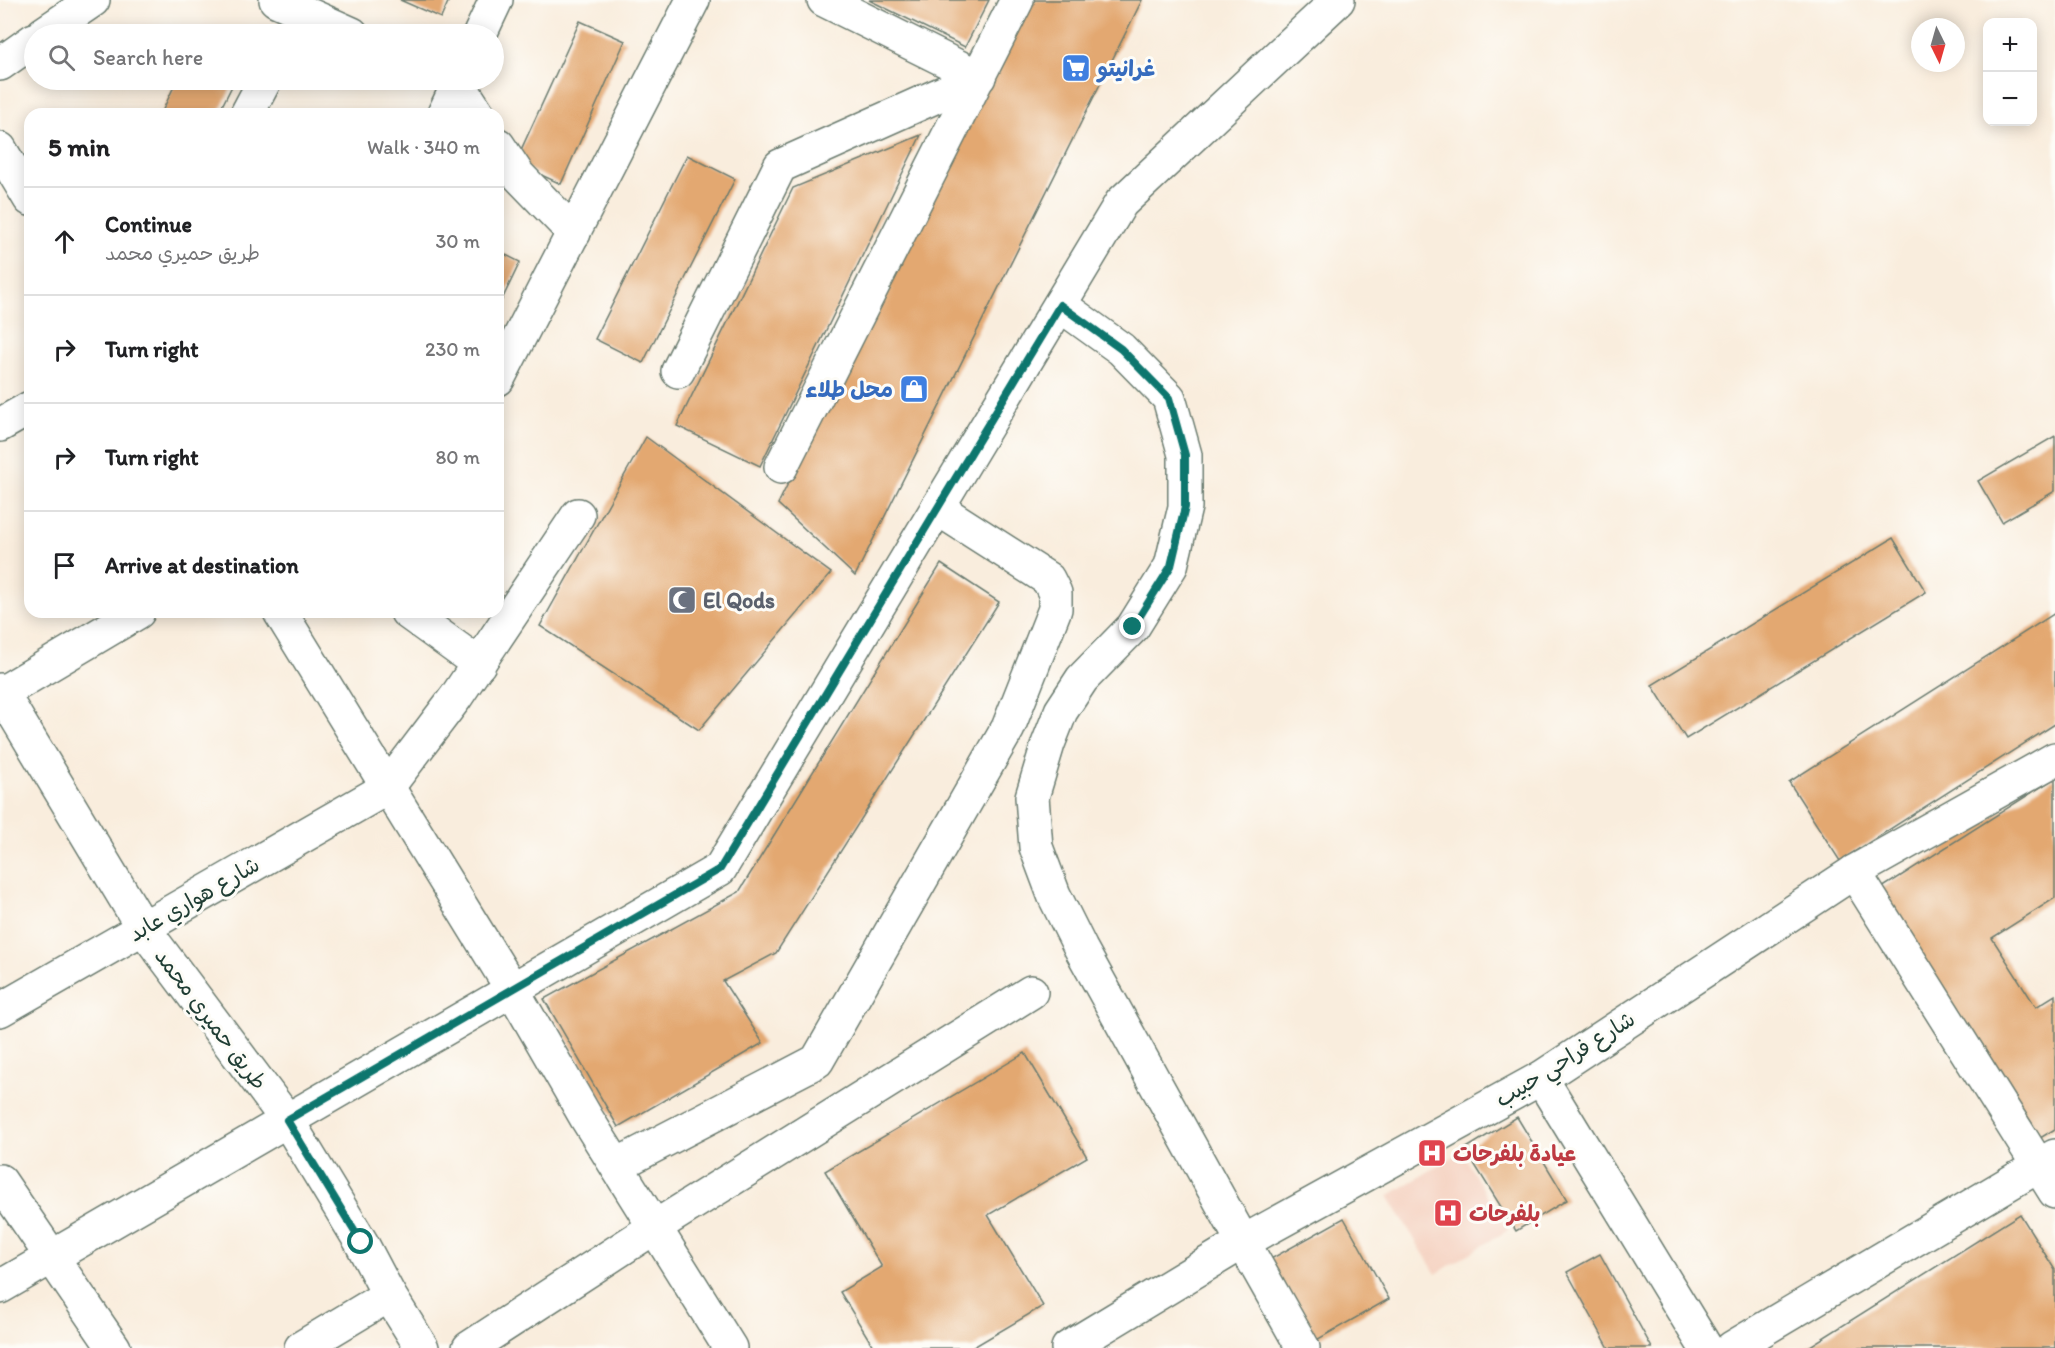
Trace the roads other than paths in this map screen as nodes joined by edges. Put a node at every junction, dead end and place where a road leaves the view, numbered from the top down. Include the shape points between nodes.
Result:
1 (93, 0) edge
2 (276, 0) edge
3 (496, 0) edge
4 (693, 0) edge
5 (824, 0) edge
6 (1017, 0) edge
7 (1323, 5) edge
8 (305, 16) edge
9 (58, 24) edge
10 (325, 24) edge
11 (485, 24) edge
12 (24, 47) edge
13 (0, 64) edge
14 (979, 77) junction
15 (260, 90) edge
16 (453, 90) edge
17 (462, 90) edge
18 (250, 108) edge
19 (446, 108) edge
20 (474, 108) edge
21 (0, 149) edge
22 (504, 154) edge
23 (24, 189) edge
24 (574, 233) junction
25 (1060, 305) junction
26 (504, 367) edge
27 (678, 371) dead end
28 (24, 412) edge
29 (0, 426) edge
30 (781, 467) dead end
31 (937, 508) junction
32 (578, 515) dead end
33 (128, 618) edge
34 (284, 618) edge
35 (415, 618) edge
36 (479, 664) junction
37 (1, 692) edge
38 (2055, 759) edge
39 (387, 788) junction
40 (1854, 872) junction
41 (143, 928) junction
42 (512, 989) junction
43 (1031, 992) dead end
44 (0, 1010) edge
45 (1541, 1078) junction
46 (287, 1120) junction
47 (617, 1165) junction
48 (2050, 1171) edge
49 (0, 1180) edge
50 (655, 1227) junction
51 (1242, 1242) junction
52 (52, 1257) junction
53 (0, 1287) edge
54 (389, 1295) junction
55 (114, 1348) edge
56 (301, 1348) edge
57 (422, 1348) edge
58 (469, 1348) edge
59 (730, 1348) edge
60 (1068, 1348) edge
61 (1303, 1348) edge
62 (1706, 1348) edge
63 (1732, 1348) edge

1 - 9 street
2 - 8 street
3 - 11 street
4 - 24 street
5 - 14 street
6 - 14 street
7 - 25 street via 1121,203
8 - 10 street
12 - 13 street
14 - 27 street via 780,166
14 - 30 street
15 - 18 street
16 - 19 street
17 - 20 street
21 - 23 street
22 - 24 street via 518,175
24 - 26 street
25 - 31 street
25 - 51 street via 1121,349 1169,398 1185,455 1185,507 1171,566 1133,627 1082,680 1061,711 1032,797 1036,847 1081,949
28 - 29 street
31 - 42 street via 720,869
31 - 47 street via 1048,579 1055,593 1055,609 1008,728 817,1061
32 - 36 street
33 - 37 street
34 - 39 street
35 - 36 street
36 - 39 street
37 - 41 street, طريق حميري محمد
38 - 40 street, شارع فراحي حبيب
39 - 41 street, شارع هواري عابد
39 - 42 street
40 - 45 street, شارع فراحي حبيب
40 - 48 street
41 - 44 street, شارع هواري عابد
41 - 46 street, طريق حميري محمد
42 - 46 street
42 - 47 street
43 - 50 street
45 - 51 street, شارع فراحي حبيب
45 - 62 street
46 - 52 street
46 - 54 street, طريق حميري محمد
47 - 50 street
48 - 63 street
49 - 52 street
50 - 58 street
50 - 59 street
51 - 60 street, شارع فراحي حبيب
51 - 61 street
52 - 53 street
52 - 55 street
54 - 56 street
54 - 57 street, طريق حميري محمد

